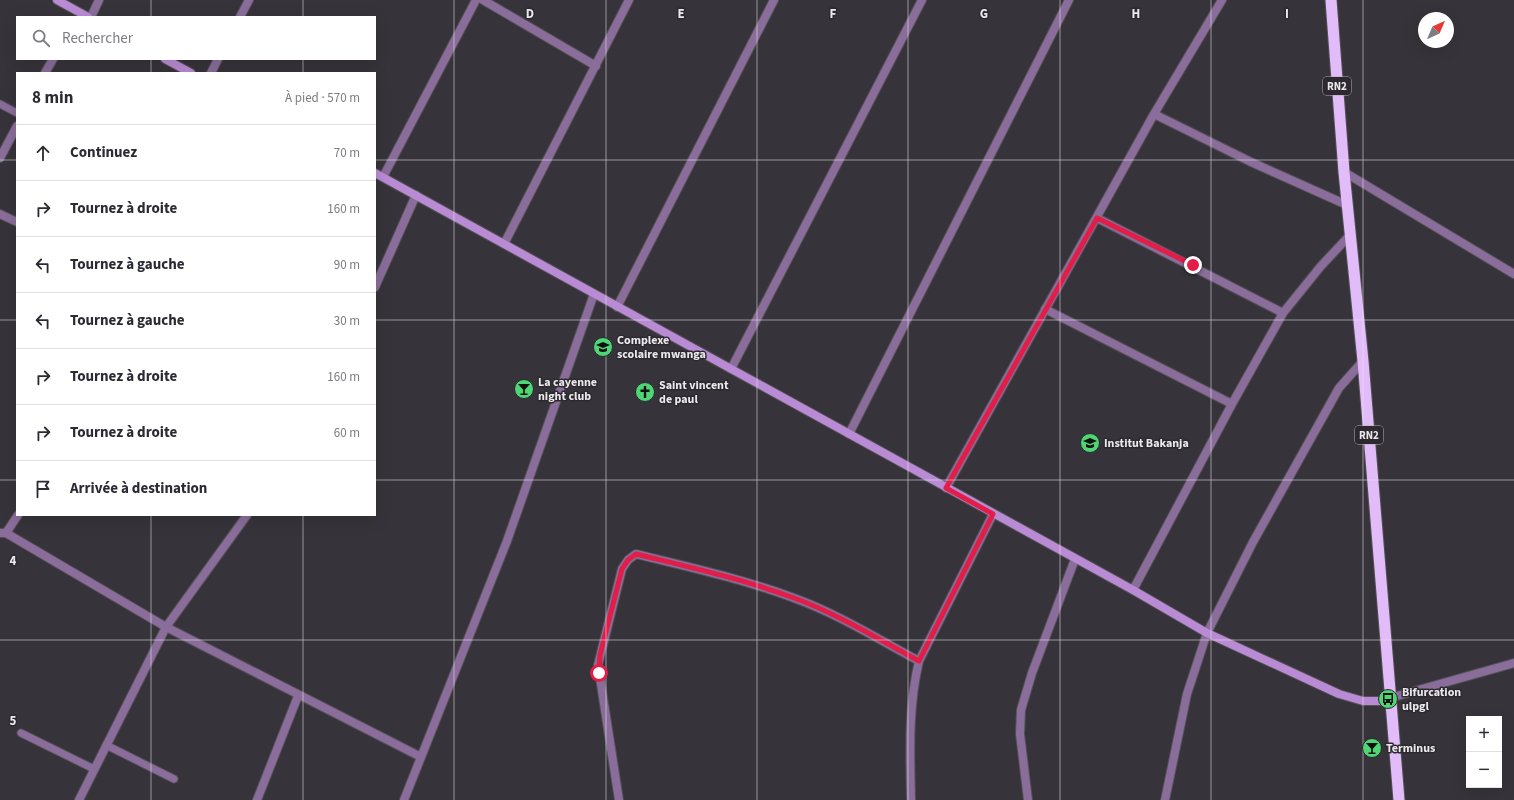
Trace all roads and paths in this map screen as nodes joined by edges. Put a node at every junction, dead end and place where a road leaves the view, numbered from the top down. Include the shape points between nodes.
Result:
1 (57, 0) edge
2 (99, 0) edge
3 (249, 0) edge
4 (476, 0) edge
5 (483, 0) edge
6 (629, 0) edge
7 (774, 0) edge
8 (922, 0) edge
9 (1069, 0) edge
10 (1222, 0) edge
11 (1331, 0) edge
12 (77, 14) edge
13 (91, 16) edge
14 (241, 16) edge
15 (52, 60) edge
16 (167, 60) edge
17 (218, 60) edge
18 (596, 66) junction
19 (46, 72) edge
20 (189, 72) edge
21 (212, 72) edge
22 (0, 104) edge
23 (16, 112) edge
24 (1154, 114) junction
25 (16, 128) edge
26 (0, 158) edge
27 (1344, 172) junction
28 (376, 174) edge
29 (383, 177) junction
30 (416, 195) junction
31 (1347, 205) junction
32 (0, 214) edge
33 (1097, 218) junction
34 (16, 222) edge
35 (1351, 234) junction
36 (504, 244) junction
37 (1514, 274) edge
38 (376, 285) edge
39 (594, 294) junction
40 (617, 307) junction
41 (1045, 308) junction
42 (1283, 313) junction
43 (1363, 362) junction
44 (731, 369) junction
45 (1232, 404) junction
46 (849, 434) junction
47 (946, 488) junction
48 (993, 514) junction
49 (17, 516) edge
50 (246, 516) edge
51 (3, 533) edge
52 (1075, 559) junction
53 (1133, 590) junction
54 (166, 627) junction
55 (1207, 633) junction
56 (919, 661) junction
57 (1514, 663) edge
58 (298, 696) junction
59 (1390, 698) junction
60 (21, 733) dead end
61 (106, 745) junction
62 (421, 758) junction
63 (94, 769) junction
64 (174, 779) dead end
65 (79, 800) edge
66 (257, 800) edge
67 (404, 800) edge
68 (619, 800) edge
69 (911, 800) edge
70 (1028, 800) edge
71 (1165, 800) edge
72 (1398, 800) edge

1 - 12 main road
2 - 13 street
3 - 14 street
4 - 29 street
5 - 18 street
6 - 18 street
7 - 40 street
8 - 44 street
9 - 46 street
10 - 24 street
11 - 27 highway, RN2
15 - 19 street
16 - 20 main road
17 - 21 street
18 - 36 street
22 - 23 lane
24 - 31 street via 1251,162
24 - 33 street
25 - 26 street
27 - 31 highway, RN2
27 - 37 street
28 - 29 main road
29 - 30 main road
30 - 36 main road
30 - 38 street
31 - 35 highway, RN2
32 - 34 street
33 - 41 street
33 - 42 street
35 - 42 street
35 - 43 highway, RN2
36 - 39 main road
39 - 40 main road
39 - 62 street via 507,541
40 - 44 main road
41 - 45 street
41 - 47 street
42 - 45 street
43 - 55 street via 1339,388 1253,542
43 - 59 highway, RN2
44 - 46 main road
45 - 53 street
46 - 47 main road
47 - 48 main road
48 - 52 main road
48 - 56 street
49 - 51 street
50 - 54 street
51 - 54 street
52 - 53 main road
52 - 70 street via 1032,673 1021,710 1020,734
53 - 55 main road
54 - 58 street
54 - 61 street
55 - 59 main road via 1339,694 1364,700
55 - 71 street via 1187,694
56 - 68 street via 829,612 795,598 729,577 636,554 622,569 598,665
56 - 69 street via 913,687 910,720
57 - 59 street
58 - 62 street
58 - 66 street
59 - 72 highway, RN2
60 - 63 lane
61 - 63 street
61 - 64 lane
62 - 67 street
63 - 65 street

